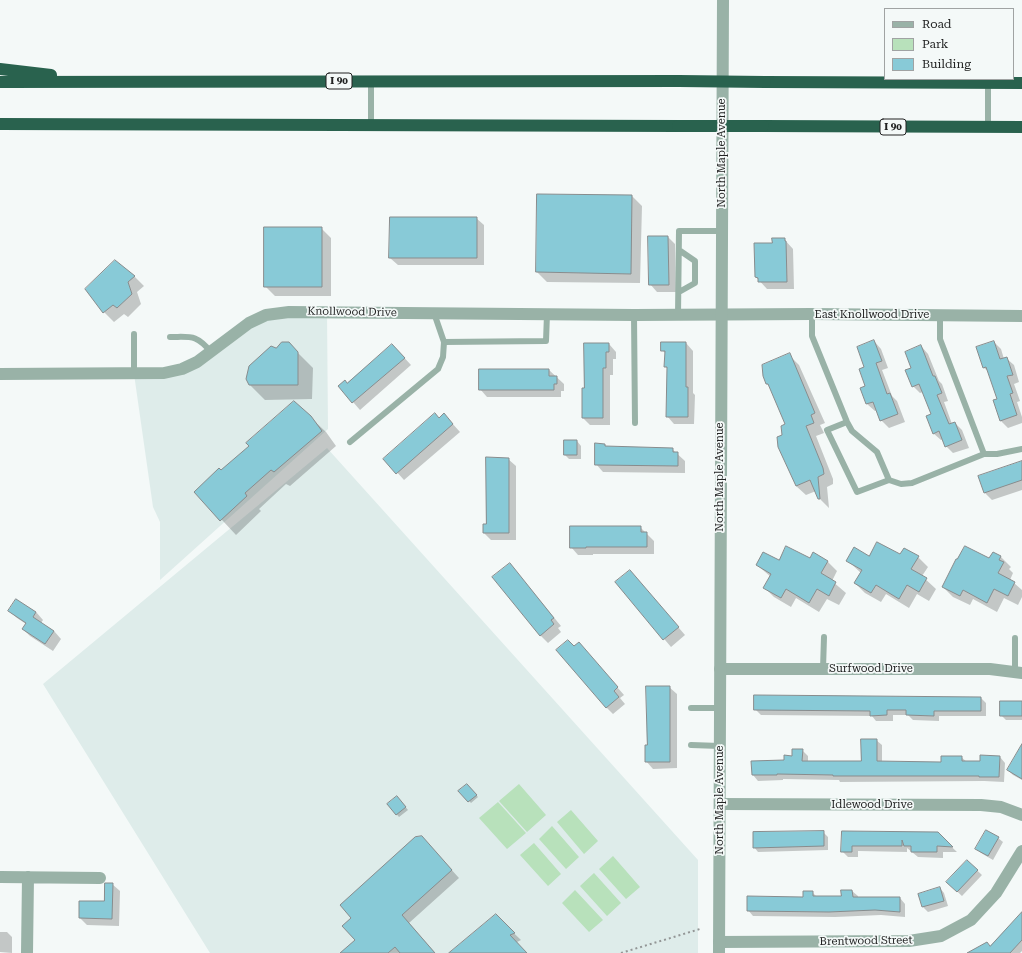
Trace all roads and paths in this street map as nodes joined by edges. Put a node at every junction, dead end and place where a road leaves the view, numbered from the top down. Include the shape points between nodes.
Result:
1 (723, 0) edge
2 (0, 70) edge
3 (146, 81) junction
4 (372, 81) junction
5 (0, 82) edge
6 (988, 83) junction
7 (1022, 83) edge
8 (0, 124) edge
9 (372, 124) junction
10 (988, 127) junction
11 (1022, 127) edge
12 (722, 231) junction
13 (678, 250) junction
14 (679, 292) junction
15 (434, 313) junction
16 (547, 314) junction
17 (721, 314) junction
18 (812, 314) junction
19 (634, 315) junction
20 (678, 315) junction
21 (940, 315) junction
22 (1022, 316) edge
23 (134, 334) dead end
24 (170, 337) dead end
25 (444, 342) junction
26 (211, 352) junction
27 (0, 374) edge
28 (134, 374) junction
29 (847, 422) junction
30 (635, 423) dead end
31 (350, 442) dead end
32 (1022, 449) edge
33 (984, 454) junction
34 (889, 480) junction
35 (824, 637) dead end
36 (1015, 638) dead end
37 (720, 669) junction
38 (824, 669) junction
39 (1019, 673) edge
40 (691, 708) dead end
41 (720, 708) junction
42 (691, 745) dead end
43 (720, 746) junction
44 (720, 804) junction
45 (1022, 815) edge
46 (1022, 851) edge
47 (0, 877) edge
48 (28, 877) junction
49 (100, 878) dead end
50 (700, 929) dead end
51 (719, 948) edge
52 (27, 953) edge
53 (621, 953) edge

1 - 12 street, North Maple Avenue
2 - 3 highway
3 - 4 highway, I 90
3 - 5 highway, I 90
4 - 6 highway, I 90, bridge
4 - 9 lane
6 - 7 highway, I 90
6 - 10 lane
8 - 9 highway, I 90
9 - 10 highway, I 90, bridge
10 - 11 highway, I 90
12 - 13 lane via 679,231
12 - 17 street, North Maple Avenue
13 - 14 lane
13 - 14 lane via 695,261 695,283
14 - 20 lane
15 - 16 street, Knollwood Drive
15 - 25 lane
15 - 26 street, Knollwood Drive via 289,312 266,315 249,323
16 - 19 street, Knollwood Drive
16 - 25 lane via 546,341
17 - 18 street, East Knollwood Drive
17 - 20 street, Knollwood Drive
17 - 37 street, North Maple Avenue
18 - 21 street, East Knollwood Drive
18 - 29 lane via 812,336
19 - 20 street, Knollwood Drive
19 - 30 lane
21 - 22 street, East Knollwood Drive
21 - 33 lane via 940,339
23 - 28 lane
24 - 26 lane via 199,339
25 - 31 lane via 443,357 438,368
26 - 28 street, Knollwood Drive via 182,369 164,373
27 - 28 street, Knollwood Drive
29 - 34 lane via 852,431 876,452
29 - 34 lane via 828,430 857,492
32 - 33 lane
33 - 34 lane via 912,483 901,484
35 - 38 lane
36 - 39 lane
37 - 38 street, Surfwood Drive
37 - 41 street, North Maple Avenue
38 - 39 street, Surfwood Drive via 990,669
40 - 41 lane
41 - 43 street, North Maple Avenue
42 - 43 lane
43 - 44 street, North Maple Avenue
44 - 45 street, Idlewood Drive via 982,805 1001,807
44 - 51 street, North Maple Avenue
46 - 51 street, Brentwood Street via 996,893 971,920 941,936 909,941
47 - 48 street
48 - 49 street
48 - 52 street
50 - 53 path

